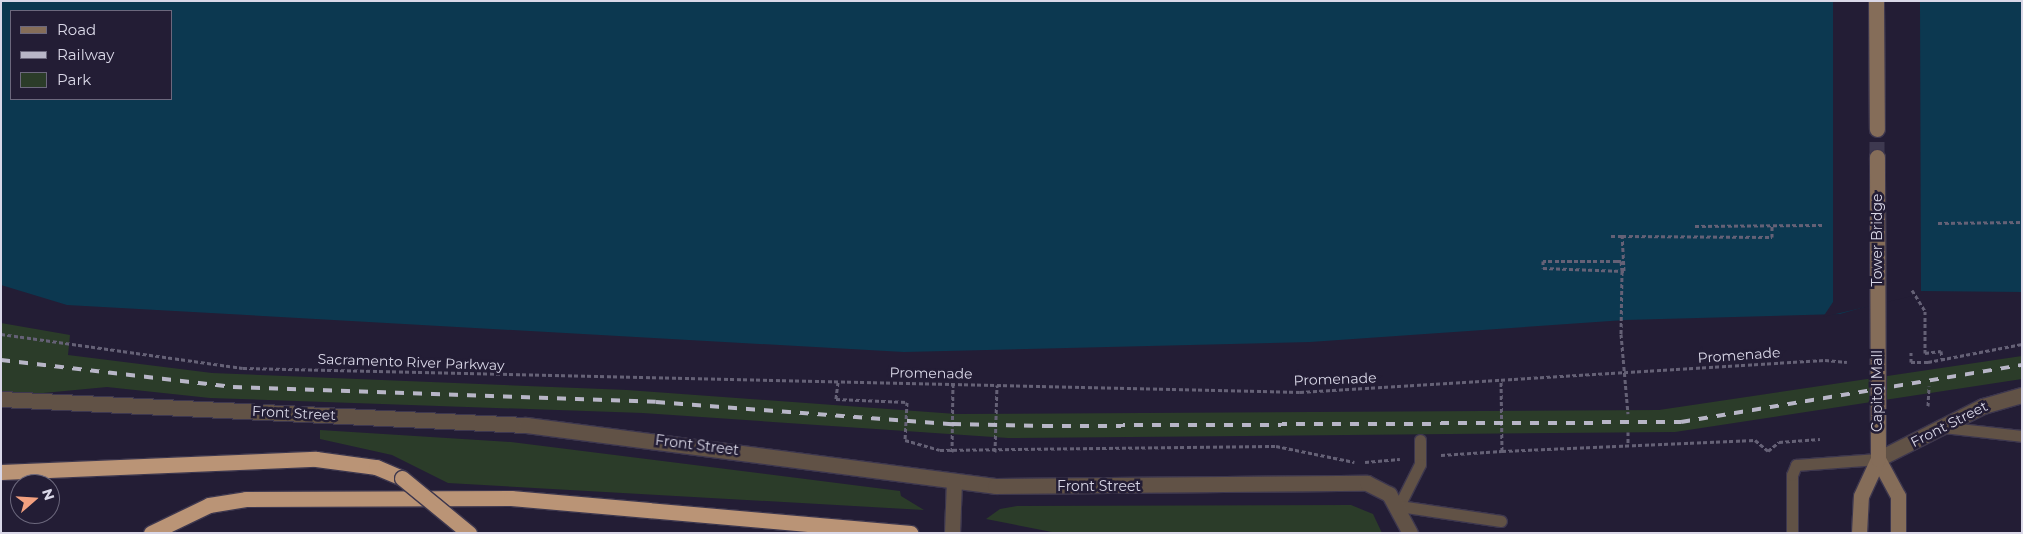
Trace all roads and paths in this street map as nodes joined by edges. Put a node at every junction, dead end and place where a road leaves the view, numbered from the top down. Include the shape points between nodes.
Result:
1 (1876, 1) edge
2 (1876, 129) tunnel mouth
3 (1876, 157) tunnel mouth
4 (2022, 222) edge
5 (1938, 223) dead end
6 (1822, 224) dead end
7 (1772, 225) junction
8 (1695, 226) dead end
9 (1611, 236) dead end
10 (1622, 236) junction
11 (1912, 290) dead end
12 (1877, 323) joint
13 (1, 334) edge
14 (2022, 344) edge
15 (1911, 352) dead end
16 (1942, 359) junction
17 (1847, 362) dead end
18 (1928, 362) junction
19 (1928, 367) dead end
20 (1627, 374) junction
21 (1501, 381) junction
22 (822, 382) joint
23 (838, 382) junction
24 (953, 384) junction
25 (997, 386) junction
26 (1929, 386) dead end
27 (2022, 395) edge
28 (1, 399) edge
29 (1928, 406) dead end
30 (1628, 414) dead end
31 (1942, 427) junction
32 (1628, 432) dead end
33 (2022, 436) edge
34 (1420, 440) dead end
35 (1820, 440) dead end
36 (1628, 443) junction
37 (995, 450) junction
38 (1502, 451) junction
39 (952, 452) junction
40 (1441, 455) dead end
41 (1400, 459) dead end
42 (1878, 459) junction
43 (1, 472) edge
44 (954, 481) junction
45 (1399, 506) junction
46 (1501, 520) dead end
47 (151, 533) edge
48 (469, 533) edge
49 (910, 533) edge
50 (952, 533) edge
51 (1410, 533) edge
52 (1792, 533) edge
53 (1859, 533) edge
54 (1898, 533) edge

1 - 2 main road
3 - 12 main road, Tower Bridge
4 - 5 path
6 - 7 path
7 - 8 path
7 - 10 path via 1772,238
9 - 10 path
10 - 20 path, bridge via 1624,271 1543,268 1543,261 1621,261 1621,334
11 - 16 path via 1925,311 1925,353 1941,351
12 - 42 main road, Capitol Mall
13 - 22 path, Sacramento River Parkway via 243,368
14 - 16 path
15 - 18 path via 1911,362
16 - 18 path
17 - 20 path, Promenade via 1825,360
18 - 19 path
20 - 21 path, Promenade
20 - 30 path
21 - 25 path, Promenade via 1300,392
21 - 38 path
22 - 23 path, Promenade
23 - 24 path, Promenade
23 - 39 path via 836,399 907,402 905,440
24 - 25 path, Promenade
24 - 39 path
25 - 37 path
26 - 29 path
27 - 31 street, Front Street via 1990,403
28 - 44 street, Front Street via 526,425
31 - 33 lane
31 - 42 street, Front Street
32 - 36 path
34 - 45 lane via 1420,464
35 - 36 path via 1779,442 1768,451 1756,440
36 - 38 path
37 - 39 path
37 - 41 path via 1276,446 1356,462
38 - 40 path
42 - 52 lane via 1796,465 1792,475
42 - 53 main road, Capitol Mall via 1861,496
42 - 54 main road, Capitol Mall via 1898,496
43 - 48 highway, bridge via 316,459 367,465 402,478 442,506
44 - 45 street, Front Street via 994,486 1367,483 1389,494
44 - 50 street
45 - 46 lane
45 - 51 street
47 - 49 highway via 209,505 295,499 510,498

